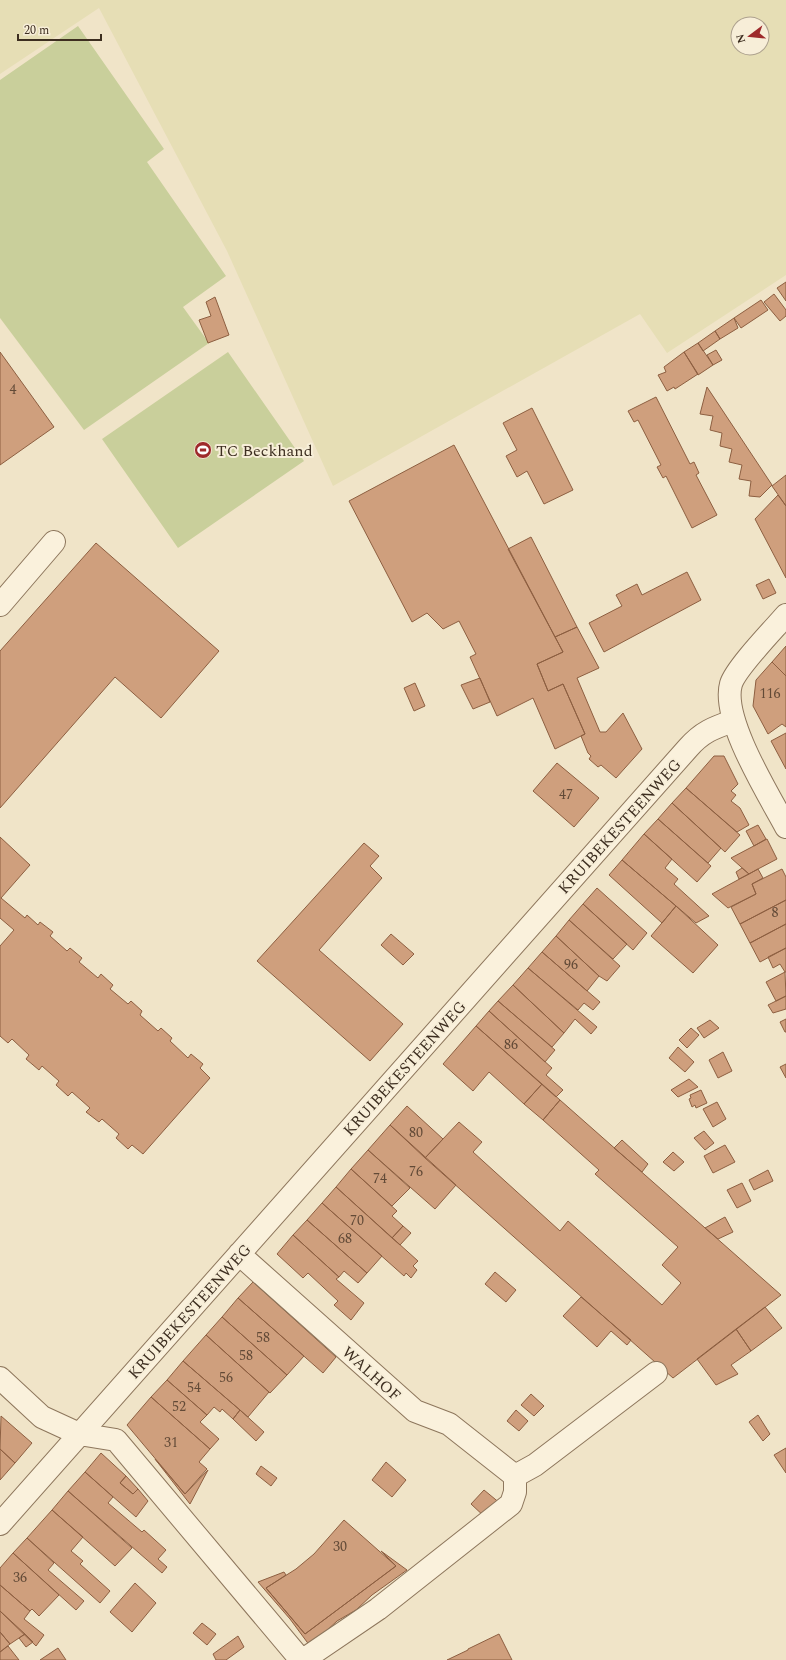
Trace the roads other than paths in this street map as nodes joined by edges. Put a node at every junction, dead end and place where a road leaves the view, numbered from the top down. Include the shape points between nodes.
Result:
1 (54, 542) dead end
2 (0, 605) edge
3 (786, 615) edge
4 (733, 721) junction
5 (786, 827) edge
6 (239, 1254) junction
7 (656, 1373) dead end
8 (0, 1378) edge
9 (79, 1434) junction
10 (515, 1476) junction
11 (0, 1524) edge
12 (302, 1660) edge

1 - 2 street
3 - 4 street via 742,666 731,683
4 - 5 street
4 - 6 street, KRUIBEKESTEENWEG via 712,728 699,736
6 - 9 street, KRUIBEKESTEENWEG
6 - 10 street, WALHOF via 415,1411 450,1424
7 - 10 street via 536,1465
8 - 9 street via 42,1417
9 - 11 street, KRUIBEKESTEENWEG
9 - 12 street via 116,1440
10 - 12 street via 515,1492 511,1504 378,1609

